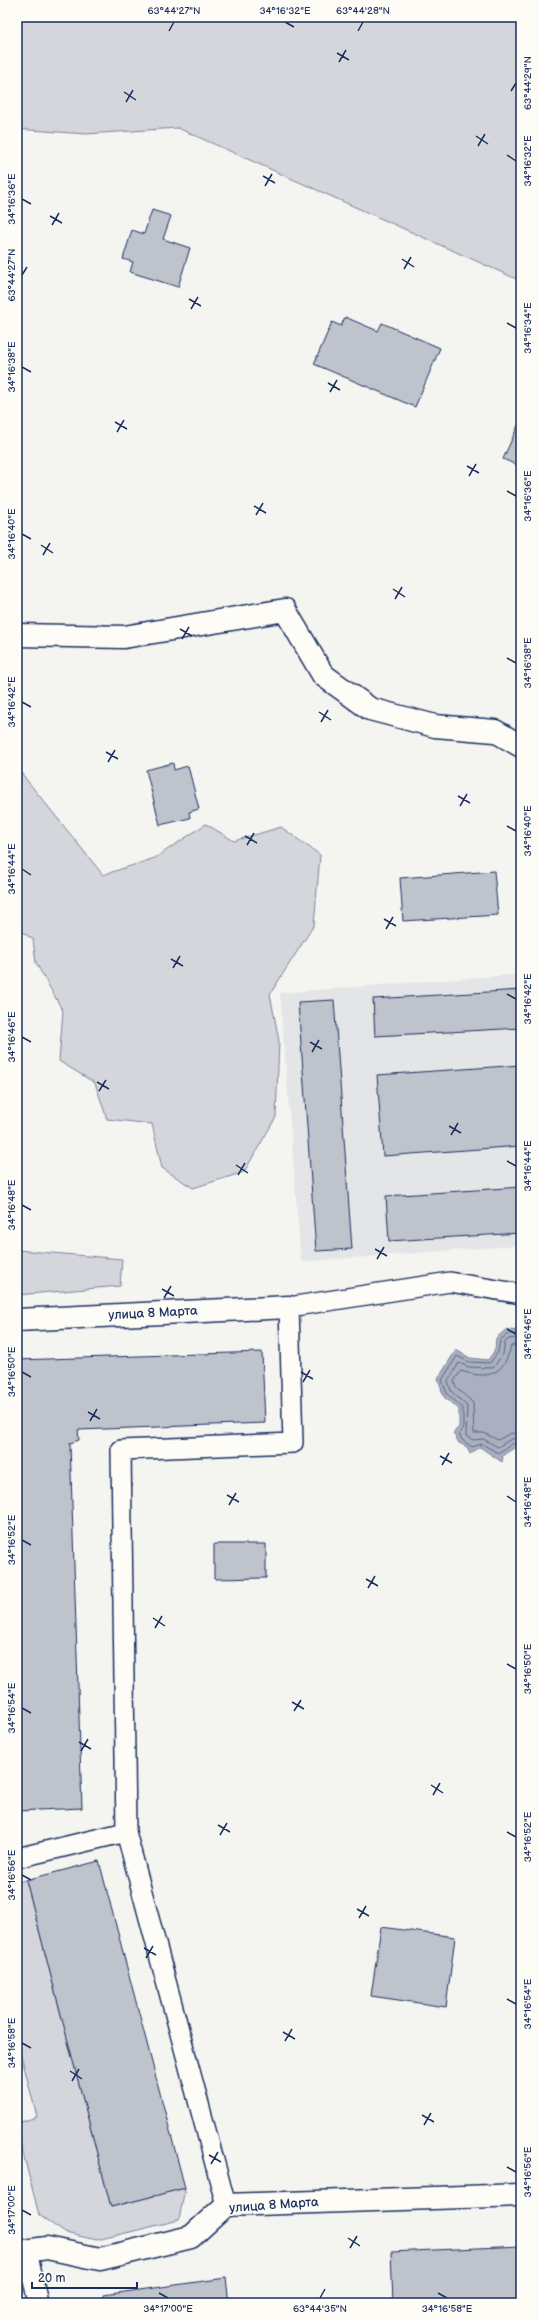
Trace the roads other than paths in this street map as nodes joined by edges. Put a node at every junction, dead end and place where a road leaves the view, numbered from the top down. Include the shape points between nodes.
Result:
1 (17, 635) edge
2 (521, 746) edge
3 (521, 1294) edge
4 (289, 1306) junction
5 (17, 1320) edge
6 (126, 1832) junction
7 (17, 1858) edge
8 (521, 2195) edge
9 (226, 2205) junction
10 (22, 2251) edge
11 (38, 2303) edge

1 - 2 street via 124,637 285,610 323,675 370,709 435,726 495,731
3 - 4 lane via 450,1282
4 - 5 street, улица 8 Марта
4 - 6 lane via 293,1443 121,1450
6 - 7 lane
6 - 9 lane
8 - 9 street, улица 8 Марта
9 - 10 street, улица 8 Марта via 191,2237 100,2259 47,2248
10 - 11 lane

